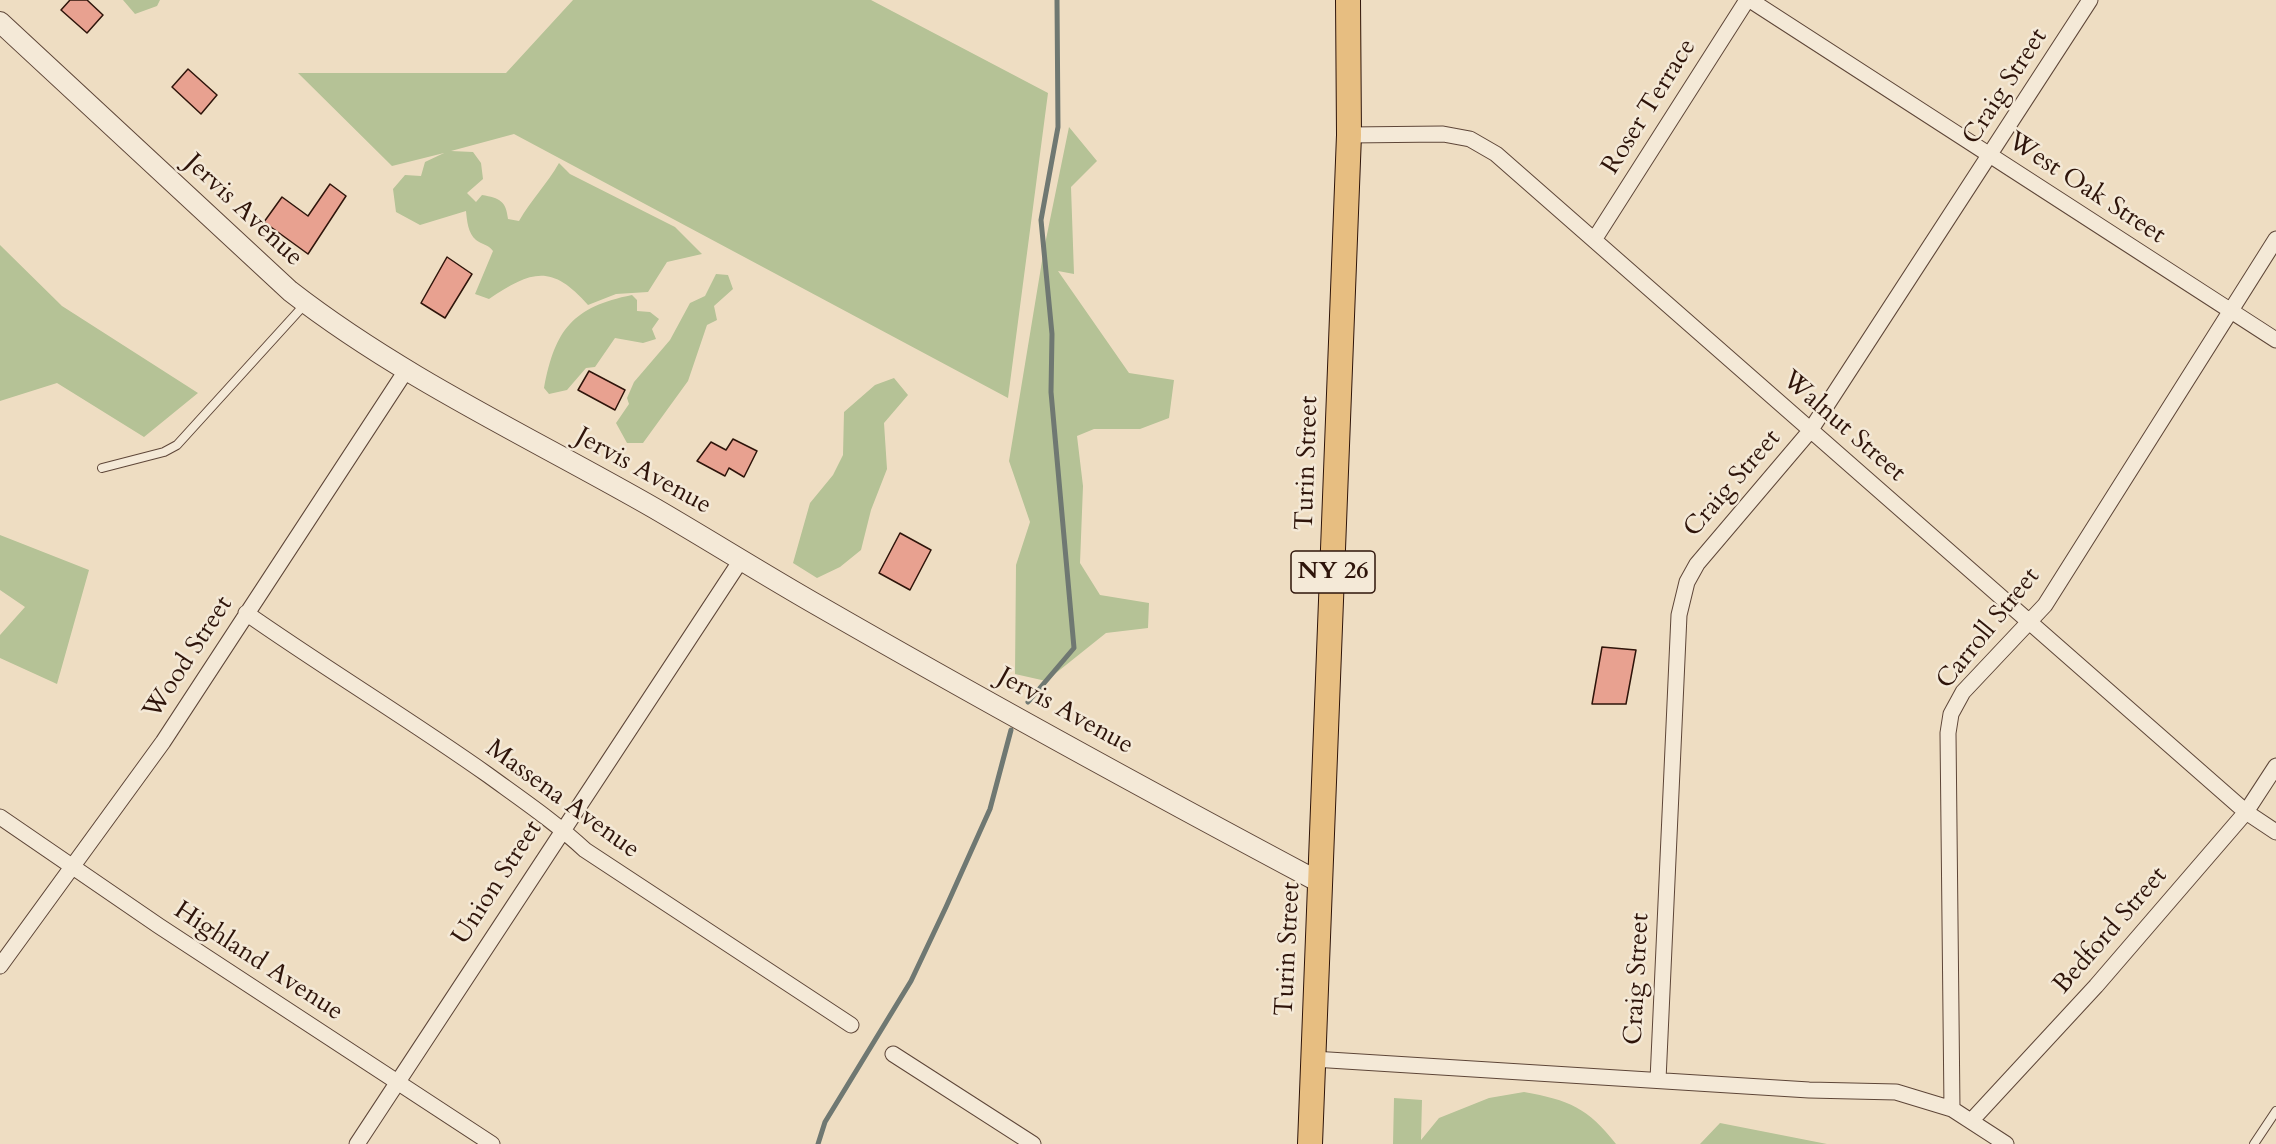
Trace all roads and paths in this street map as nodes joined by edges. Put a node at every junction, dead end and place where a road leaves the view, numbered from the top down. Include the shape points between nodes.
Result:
1 (1348, 0) edge
2 (1748, 0) edge
3 (2090, 0) edge
4 (0, 22) edge
5 (1349, 135) junction
6 (1990, 155) junction
7 (1594, 240) junction
8 (2276, 240) edge
9 (306, 303) junction
10 (2230, 311) junction
11 (2276, 340) edge
12 (407, 369) junction
13 (1810, 431) junction
14 (102, 468) dead end
15 (741, 560) junction
16 (246, 613) junction
17 (2030, 621) junction
18 (2276, 766) edge
19 (2246, 812) junction
20 (0, 817) edge
21 (563, 828) junction
22 (2276, 832) edge
23 (72, 866) junction
24 (1321, 883) junction
25 (0, 966) edge
26 (851, 1024) dead end
27 (893, 1054) dead end
28 (1313, 1059) junction
29 (1658, 1080) junction
30 (398, 1082) junction
31 (1952, 1109) junction
32 (2276, 1111) edge
33 (1972, 1120) junction
34 (357, 1144) edge
35 (492, 1144) edge
36 (1033, 1144) edge
37 (1310, 1144) edge
38 (2006, 1144) edge
39 (2254, 1144) edge

1 - 5 main road, Turin Street / NY 26
2 - 6 street, West Oak Street
2 - 7 street, Roser Terrace
3 - 6 street, Craig Street
4 - 9 street, Jervis Avenue
5 - 7 street, Walnut Street via 1443,134 1470,139 1496,154
5 - 24 main road, Turin Street / NY 26
6 - 10 street, West Oak Street
6 - 13 street, Craig Street
7 - 13 street, Walnut Street
8 - 10 street, Carroll Street
9 - 12 street, Jervis Avenue
9 - 14 lane via 177,446
10 - 11 street, West Oak Street
10 - 17 street, Carroll Street via 2044,605
12 - 15 street, Jervis Avenue
12 - 16 street, Wood Street
13 - 17 street, Walnut Street
13 - 29 street, Craig Street via 1696,564 1679,615
15 - 21 street, Union Street
15 - 24 street, Jervis Avenue
16 - 21 street, Massena Avenue
16 - 23 street, Wood Street via 163,742
17 - 19 street, Walnut Street
17 - 31 street, Carroll Street via 1964,692 1951,714 1948,733
18 - 19 street, Bedford Street
19 - 22 street, Walnut Street
19 - 33 street, Bedford Street via 2096,987
20 - 23 street, Highland Avenue
21 - 26 street, Massena Avenue via 585,850
21 - 30 street, Union Street
23 - 25 street, Wood Street
23 - 30 street, Highland Avenue
24 - 28 main road, Turin Street / NY 26
27 - 36 street
28 - 29 street
28 - 37 main road, Turin Street / NY 26
29 - 31 street via 1896,1092
30 - 34 street, Union Street
30 - 35 street, Highland Avenue
31 - 33 street
32 - 39 lane
33 - 38 street

